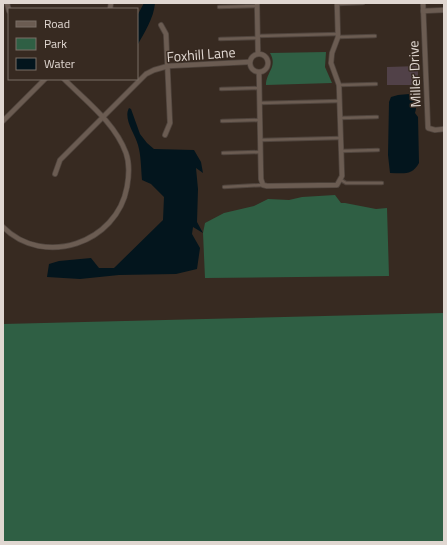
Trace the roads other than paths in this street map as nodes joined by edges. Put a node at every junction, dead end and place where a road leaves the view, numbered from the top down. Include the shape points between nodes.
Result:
1 (337, 3) edge
2 (363, 3) edge
3 (423, 3) edge
4 (257, 4) edge
5 (219, 7) dead end
6 (444, 10) edge
7 (423, 11) junction
8 (161, 25) dead end
9 (338, 35) junction
10 (375, 36) dead end
11 (258, 37) junction
12 (220, 39) dead end
13 (258, 54) junction
14 (249, 62) junction
15 (168, 66) junction
16 (259, 73) junction
17 (44, 80) edge
18 (65, 80) edge
19 (376, 84) dead end
20 (339, 85) junction
21 (259, 88) junction
22 (221, 89) dead end
23 (340, 101) junction
24 (260, 103) junction
25 (5, 115) edge
26 (377, 116) dead end
27 (102, 117) junction
28 (340, 118) junction
29 (260, 120) junction
30 (3, 121) edge
31 (222, 121) dead end
32 (444, 129) edge
33 (165, 135) dead end
34 (340, 138) junction
35 (260, 140) junction
36 (378, 150) dead end
37 (340, 151) junction
38 (261, 152) junction
39 (223, 153) dead end
40 (55, 174) dead end
41 (341, 180) junction
42 (382, 182) dead end
43 (263, 185) junction
44 (224, 186) dead end
45 (3, 227) edge

1 - 2 lane
1 - 9 street
3 - 7 street, Miller Drive
4 - 5 lane
4 - 11 street
6 - 7 street
7 - 32 street, Miller Drive via 428,128
8 - 15 street via 166,34
9 - 10 lane
9 - 11 lane
9 - 20 street via 331,63
11 - 12 lane
11 - 13 street
13 - 14 street via 252,56
13 - 16 street via 264,56 268,63 266,69
14 - 15 street, Foxhill Lane
14 - 16 street via 251,68
15 - 27 street, Foxhill Lane via 146,74
15 - 33 street via 170,123
16 - 21 street
17 - 25 street
18 - 27 street
19 - 20 lane
20 - 23 street
21 - 22 lane
21 - 24 street
23 - 24 lane
23 - 28 street
24 - 29 street
25 - 30 street
26 - 28 lane
27 - 40 street, Foxhill Lane via 60,160
27 - 45 street via 119,136 129,174 126,192 112,220 84,241 52,247 36,246 21,240
28 - 34 street
29 - 31 lane
29 - 35 street
34 - 35 lane
34 - 37 street
35 - 38 street
36 - 37 lane
37 - 41 street
38 - 39 lane
38 - 43 street
41 - 42 lane via 346,183
41 - 43 street via 337,185
43 - 44 lane

